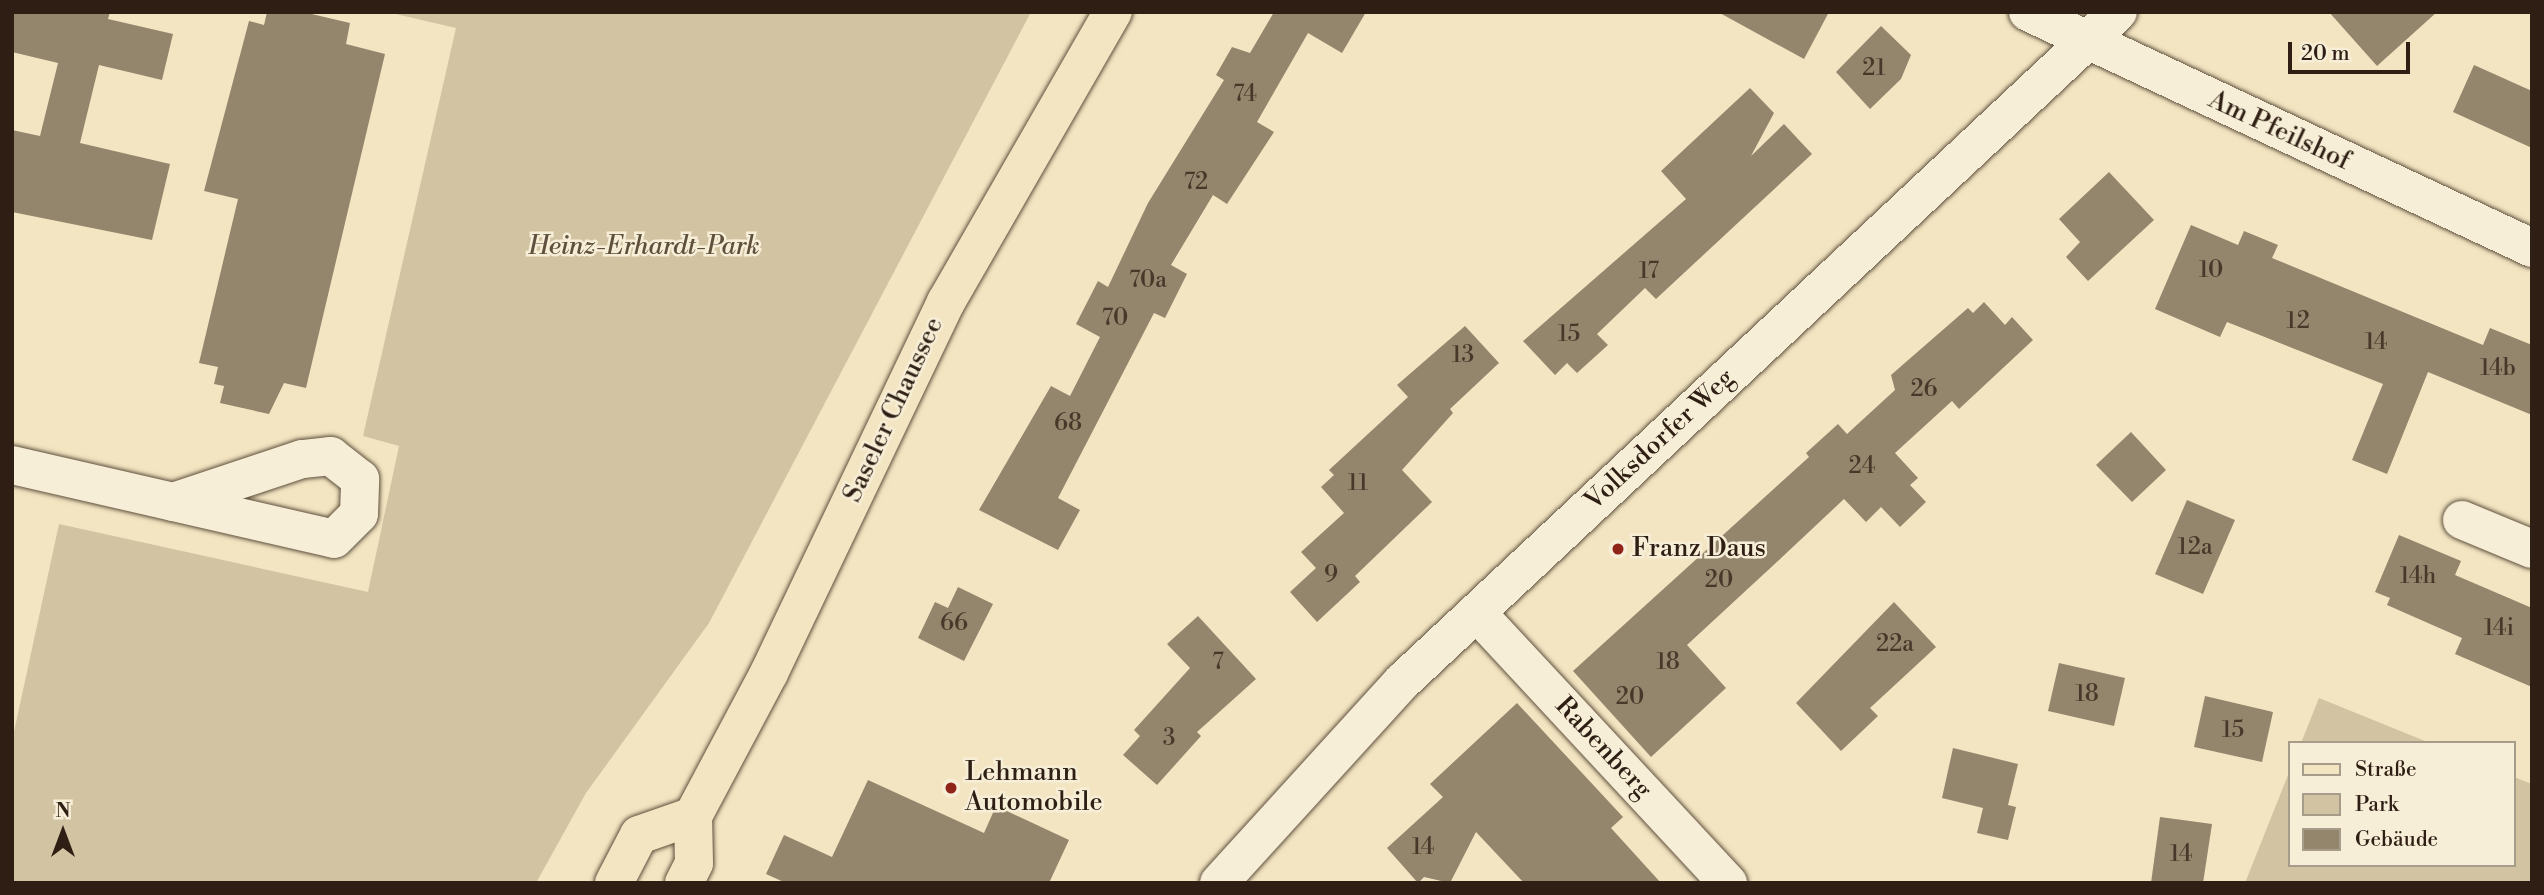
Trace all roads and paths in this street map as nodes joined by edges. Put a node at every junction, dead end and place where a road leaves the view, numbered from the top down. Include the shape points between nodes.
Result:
1 (1113, 12) edge
2 (2028, 12) edge
3 (2118, 12) edge
4 (2087, 41) junction
5 (2532, 248) edge
6 (12, 465) edge
7 (173, 502) dead end
8 (2462, 520) dead end
9 (2532, 549) edge
10 (1477, 612) junction
11 (693, 816) junction
12 (614, 883) edge
13 (684, 883) edge
14 (1219, 883) edge
15 (1728, 883) edge

1 - 11 main road, Saseler Chaussee via 946,302 769,673
2 - 4 street, Am Pfeilshof
3 - 4 street, Volksdorfer Weg
4 - 5 street, Am Pfeilshof
4 - 10 street, Volksdorfer Weg
6 - 7 street
8 - 9 street
10 - 14 street, Volksdorfer Weg via 1330,757
10 - 15 street, Rabenberg
11 - 12 main road via 639,835
11 - 13 main road, Saseler Chaussee via 694,863

